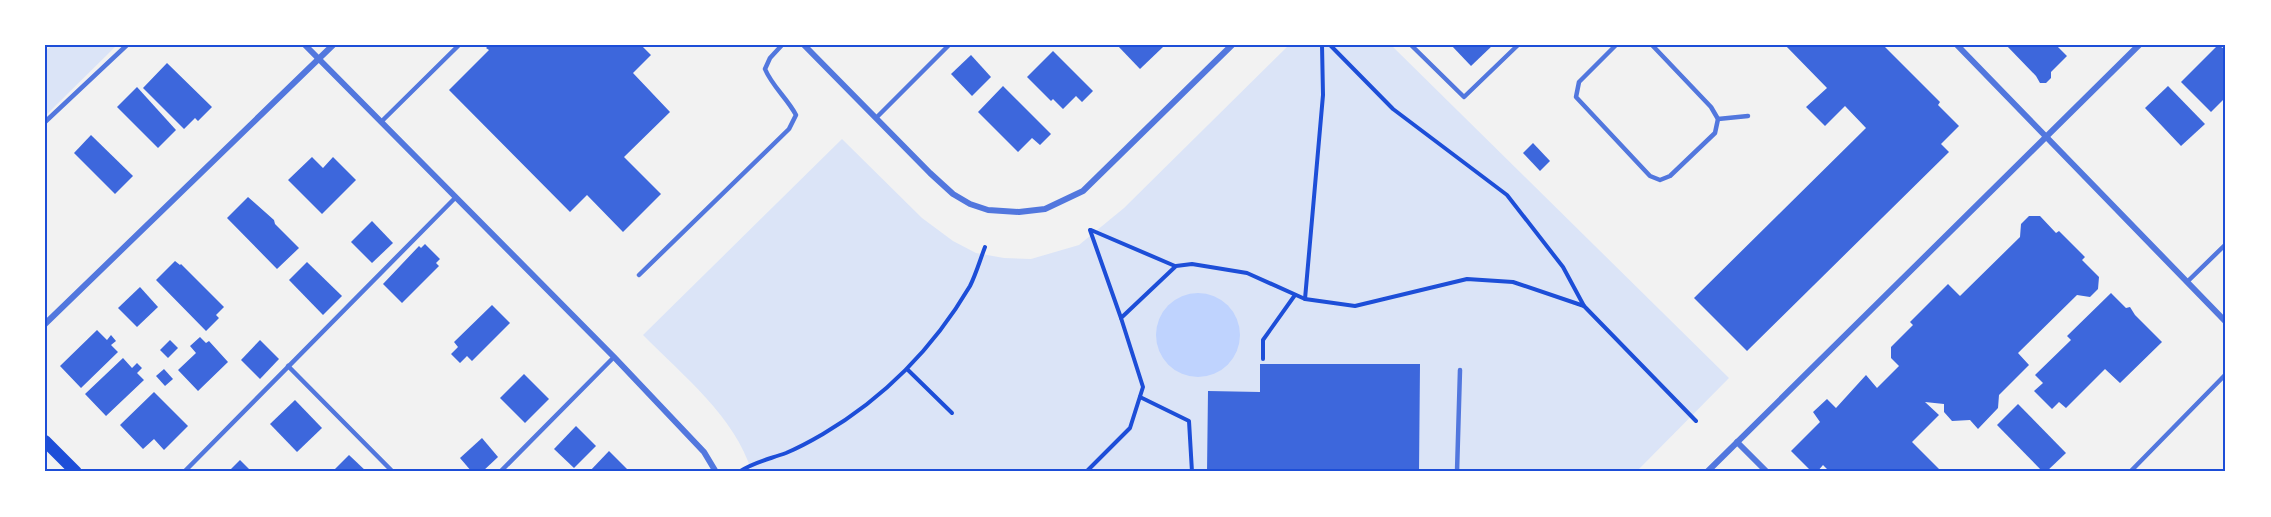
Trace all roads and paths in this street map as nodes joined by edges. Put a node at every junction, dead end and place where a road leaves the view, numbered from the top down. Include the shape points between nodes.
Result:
1 (127, 45) edge
2 (304, 45) edge
3 (333, 45) edge
4 (459, 45) edge
5 (783, 45) edge
6 (804, 45) edge
7 (949, 45) edge
8 (1232, 45) edge
9 (1322, 45) edge
10 (1330, 45) edge
11 (1411, 45) edge
12 (1518, 45) edge
13 (1616, 45) edge
14 (1652, 45) edge
15 (1958, 45) edge
16 (2139, 45) edge
17 (319, 59) junction
18 (1748, 116) dead end
19 (876, 118) junction
20 (1718, 118) junction
21 (45, 122) edge
22 (382, 122) junction
23 (2048, 137) junction
24 (456, 197) junction
25 (2226, 244) edge
26 (985, 247) dead end
27 (1176, 266) junction
28 (639, 275) dead end
29 (2187, 282) junction
30 (1295, 295) junction
31 (1305, 299) junction
32 (1584, 306) junction
33 (1121, 318) junction
34 (2226, 322) edge
35 (45, 324) edge
36 (614, 357) junction
37 (1263, 358) dead end
38 (288, 366) junction
39 (908, 370) junction
40 (1460, 370) dead end
41 (2226, 374) edge
42 (1140, 397) junction
43 (952, 413) dead end
44 (1696, 421) dead end
45 (45, 441) edge
46 (1737, 442) junction
47 (76, 472) edge
48 (184, 472) edge
49 (393, 472) edge
50 (500, 472) edge
51 (716, 472) edge
52 (740, 472) edge
53 (1086, 472) edge
54 (1192, 472) edge
55 (1457, 472) edge
56 (1707, 472) edge
57 (1767, 472) edge
58 (2130, 472) edge

1 - 21 lane
2 - 17 street
3 - 17 street
4 - 22 lane
5 - 28 lane via 765,69 796,115 789,129
6 - 19 street
7 - 19 lane
8 - 19 street via 1083,191 1045,209 987,210 970,204 930,173
9 - 31 path via 1323,96
10 - 32 path via 1394,109 1507,195 1563,267
11 - 12 lane via 1464,97
13 - 20 lane via 1579,82 1576,97 1650,176 1660,180 1670,176 1715,133
14 - 20 lane
15 - 23 street
16 - 23 street
17 - 22 street
17 - 35 street
18 - 20 lane
22 - 24 street
23 - 29 street
23 - 46 street
24 - 36 street
24 - 38 lane
25 - 29 lane
26 - 39 path via 971,284
27 - 30 path via 1192,264 1247,273
27 - 33 path
27 - 33 path via 1090,230
29 - 34 street
30 - 31 path
30 - 37 path via 1263,340
31 - 32 path via 1355,306 1467,279 1513,282
32 - 44 path
33 - 42 path via 1143,387
36 - 50 lane
36 - 51 street via 697,444
38 - 48 lane
38 - 49 lane
39 - 43 path
39 - 52 path via 823,435
40 - 55 lane
41 - 58 lane
42 - 53 path via 1130,428
42 - 54 path via 1189,422
45 - 47 main road
46 - 56 street
46 - 57 street

